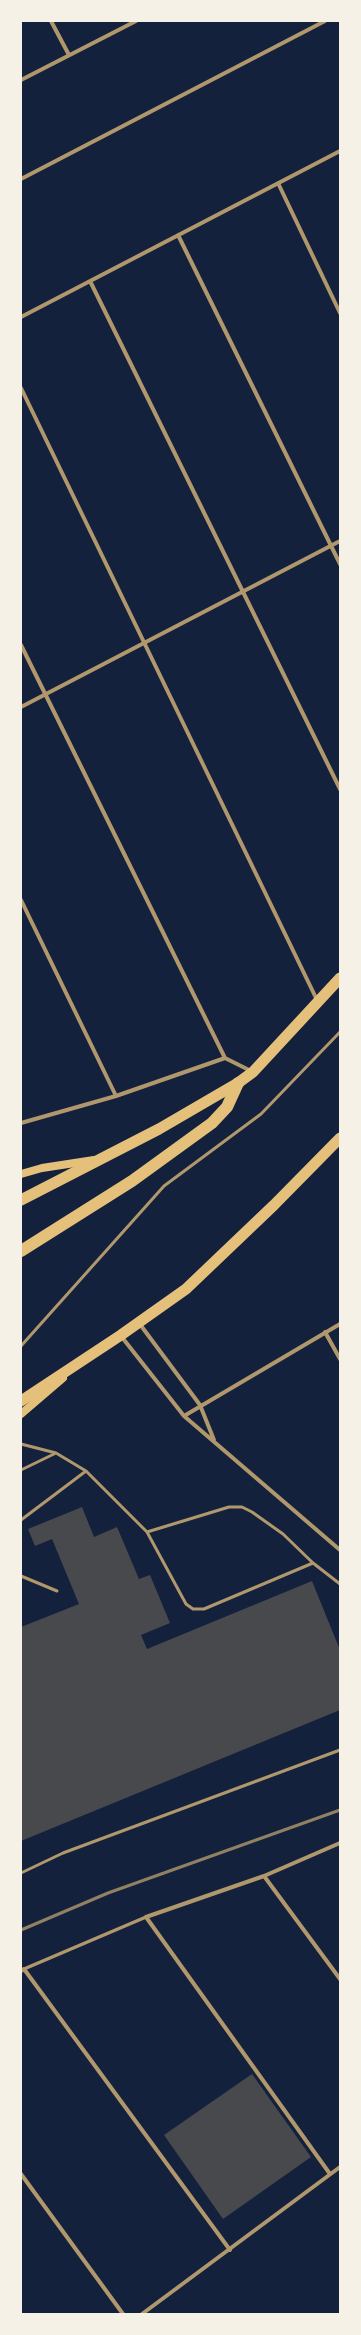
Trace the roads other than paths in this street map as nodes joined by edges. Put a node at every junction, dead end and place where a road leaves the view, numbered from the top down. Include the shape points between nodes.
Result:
1 (51, 21) edge
2 (136, 21) edge
3 (325, 21) edge
4 (69, 55) junction
5 (21, 80) edge
6 (340, 151) edge
7 (21, 179) edge
8 (278, 183) junction
9 (178, 235) junction
10 (90, 281) junction
11 (340, 313) edge
12 (21, 317) edge
13 (21, 388) edge
14 (340, 541) edge
15 (331, 546) junction
16 (340, 564) edge
17 (242, 592) junction
18 (143, 644) junction
19 (21, 645) edge
20 (45, 695) junction
21 (21, 707) edge
22 (340, 789) edge
23 (21, 900) edge
24 (340, 978) edge
25 (318, 1001) junction
26 (340, 1032) edge
27 (225, 1058) junction
28 (253, 1072) junction
29 (238, 1082) junction
30 (116, 1096) junction
31 (21, 1124) edge
32 (340, 1138) edge
33 (97, 1159) junction
34 (21, 1174) edge
35 (21, 1200) edge
36 (21, 1251) edge
37 (139, 1323) junction
38 (340, 1324) edge
39 (325, 1332) junction
40 (121, 1335) junction
41 (21, 1346) edge
42 (89, 1357) junction
43 (340, 1359) edge
44 (21, 1402) edge
45 (200, 1405) junction
46 (21, 1414) edge
47 (184, 1416) junction
48 (214, 1441) junction
49 (21, 1444) edge
50 (56, 1453) junction
51 (21, 1470) edge
52 (86, 1471) junction
53 (21, 1520) edge
54 (147, 1532) junction
55 (340, 1550) edge
56 (313, 1563) junction
57 (21, 1576) edge
58 (340, 1584) edge
59 (57, 1591) dead end
60 (340, 1750) edge
61 (340, 1843) edge
62 (21, 1872) edge
63 (264, 1876) junction
64 (146, 1917) junction
65 (22, 1970) edge
66 (340, 1978) edge
67 (340, 2167) edge
68 (21, 2174) edge
69 (330, 2174) junction
70 (230, 2250) junction
71 (123, 2314) edge
72 (142, 2314) edge

1 - 4 street
2 - 4 street
3 - 7 street
4 - 5 street
6 - 8 street
8 - 9 street
8 - 11 street
9 - 10 street
9 - 15 street
10 - 12 street
10 - 17 street
13 - 18 street
14 - 15 street
15 - 16 street
15 - 17 street
17 - 18 street
17 - 22 street
18 - 20 street
18 - 25 street
19 - 20 street
20 - 21 street
20 - 27 street
23 - 30 street
24 - 25 highway
25 - 28 highway
26 - 41 lane via 261,1114 164,1186
27 - 28 street
27 - 30 street
28 - 29 highway
29 - 33 highway via 160,1128
29 - 36 highway via 227,1107 212,1123 132,1181
30 - 31 street
32 - 37 highway via 186,1289
33 - 34 main road
33 - 35 highway
37 - 40 highway
37 - 45 street
38 - 39 street
39 - 43 street
39 - 45 street
40 - 42 highway
40 - 47 street
42 - 44 highway
42 - 46 main road
45 - 47 street
45 - 48 street
47 - 48 street
48 - 55 street
49 - 50 lane
50 - 51 lane
50 - 52 lane
52 - 53 lane
52 - 54 lane
54 - 56 lane via 229,1506 242,1507 283,1534
54 - 56 lane via 186,1604 193,1609 204,1609
56 - 58 lane
57 - 59 lane
60 - 62 lane via 63,1853
61 - 63 street
63 - 64 street
63 - 66 street
64 - 65 street
64 - 69 street
65 - 70 street
67 - 69 street
68 - 71 street
69 - 70 street
70 - 72 street

